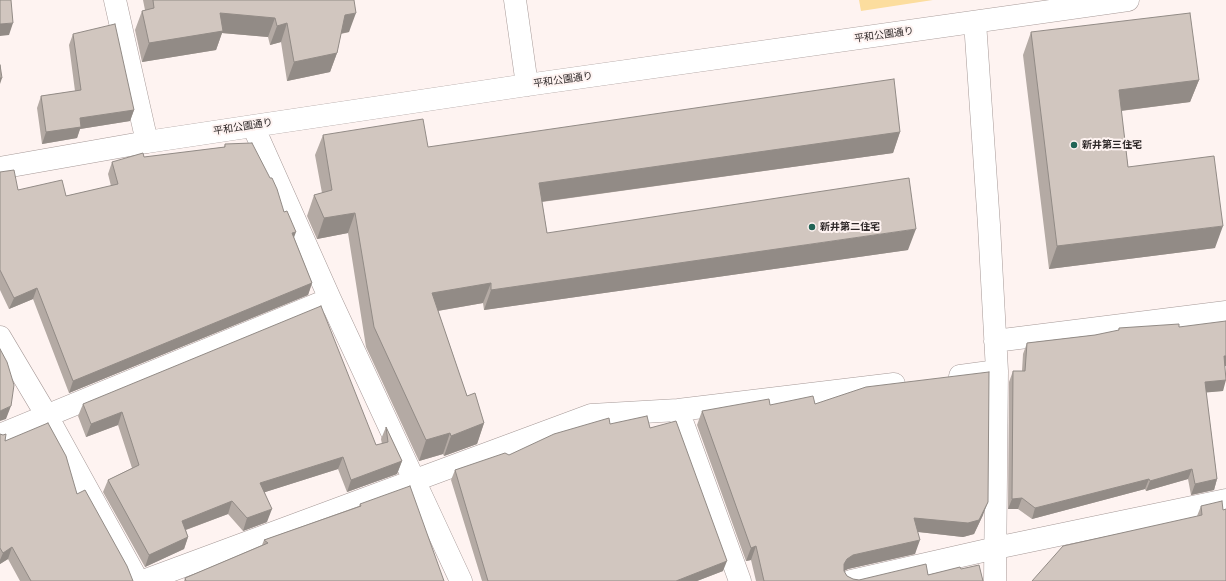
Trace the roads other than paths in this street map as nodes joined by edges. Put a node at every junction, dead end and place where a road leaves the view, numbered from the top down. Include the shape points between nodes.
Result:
1 (115, 0) edge
2 (515, 0) edge
3 (1128, 0) edge
4 (975, 22) junction
5 (527, 85) junction
6 (253, 126) junction
7 (147, 142) junction
8 (0, 168) edge
9 (330, 299) junction
10 (1226, 312) edge
11 (0, 337) edge
12 (995, 341) junction
13 (997, 371) junction
14 (942, 378) edge
15 (911, 382) edge
16 (678, 410) junction
17 (47, 416) junction
18 (0, 435) edge
19 (414, 480) junction
20 (1226, 500) edge
21 (996, 548) junction
22 (138, 581) edge
23 (143, 581) edge
24 (461, 581) edge
25 (740, 581) edge
26 (851, 581) edge
27 (995, 581) edge

1 - 7 street
2 - 5 street
3 - 4 street, 平和公園通り
4 - 5 street, 平和公園通り
4 - 12 street
5 - 6 street, 平和公園通り
6 - 7 street, 平和公園通り
6 - 9 street
7 - 8 street, 平和公園通り
9 - 17 street
9 - 19 street
10 - 12 street
11 - 17 street
12 - 13 street
13 - 14 street
13 - 21 street
15 - 16 street
16 - 19 street via 591,414
16 - 25 street
17 - 18 street
17 - 22 street
19 - 23 street
19 - 24 street
20 - 21 street
21 - 26 street
21 - 27 street

